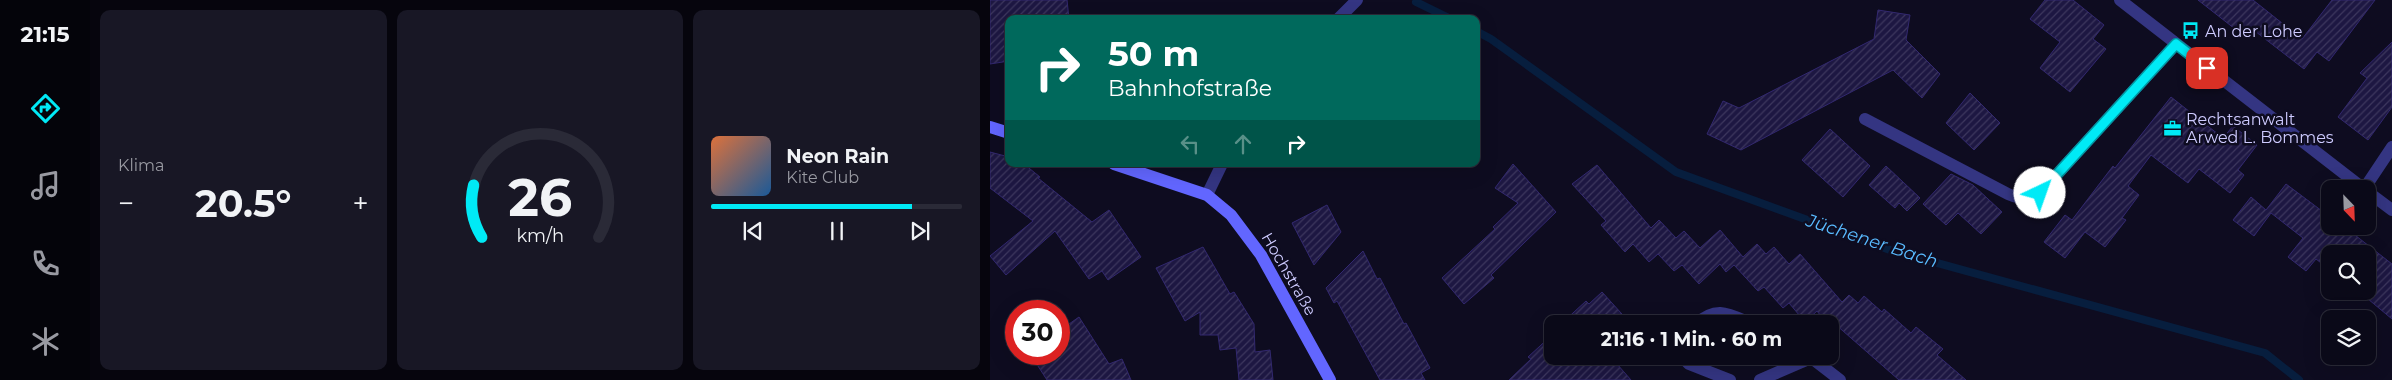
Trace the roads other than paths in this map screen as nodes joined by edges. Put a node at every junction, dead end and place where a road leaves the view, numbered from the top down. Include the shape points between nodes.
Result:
1 (1358, 0) edge
2 (2120, 0) edge
3 (1342, 15) edge
4 (2176, 44) junction
5 (1865, 119) dead end
6 (990, 127) edge
7 (1005, 132) edge
8 (2392, 147) edge
9 (1123, 167) edge
10 (1220, 167) edge
11 (2352, 180) edge
12 (2370, 180) edge
13 (1207, 194) junction
14 (2376, 198) edge
15 (2392, 210) edge
16 (1708, 315) edge
17 (1730, 315) edge
18 (1692, 365) edge
19 (1793, 365) edge
20 (1820, 365) edge
21 (1330, 380) edge
22 (1730, 380) edge
23 (1760, 380) edge
24 (1840, 380) edge

1 - 3 street
2 - 4 street
4 - 5 street via 2032,198 2021,199 2008,194
4 - 11 street
6 - 7 street
8 - 12 street
9 - 13 street
10 - 13 street
13 - 21 street, Hochstraße via 1251,239
14 - 15 street
16 - 17 street via 1722,312
18 - 22 street
19 - 23 street
20 - 24 street

